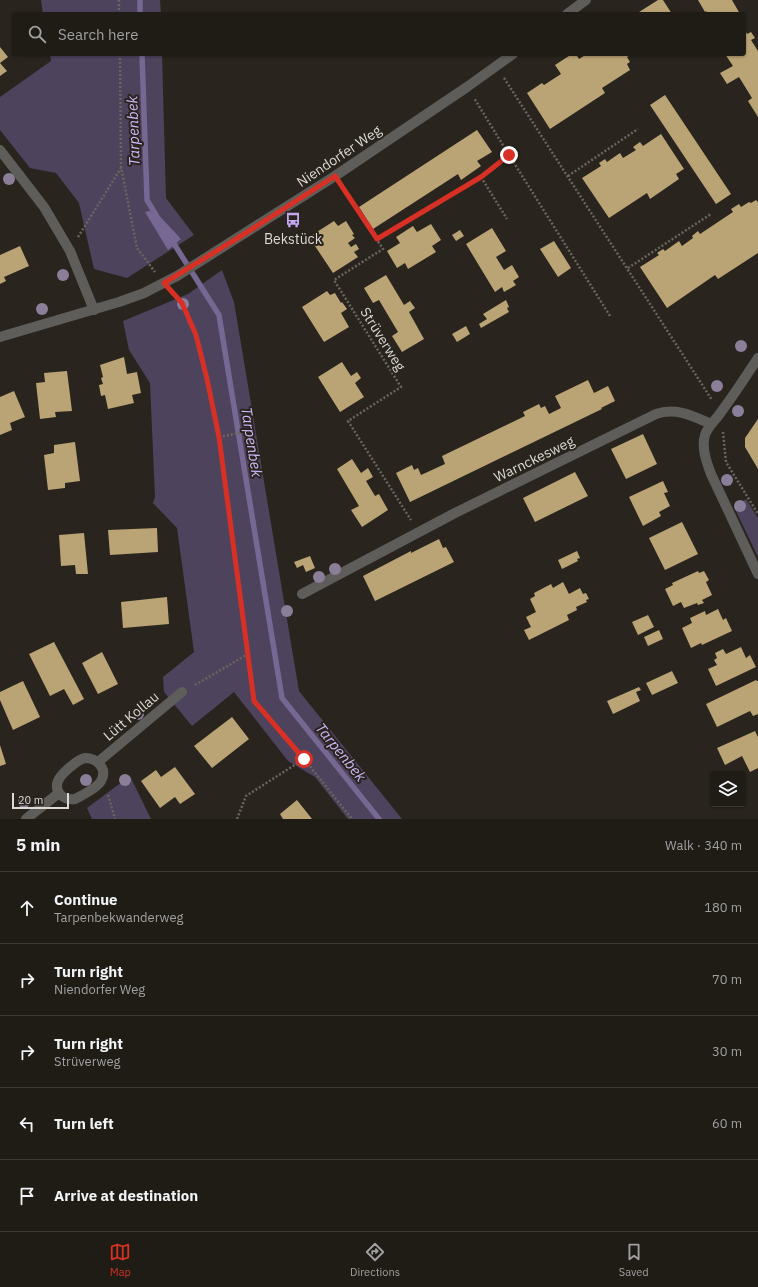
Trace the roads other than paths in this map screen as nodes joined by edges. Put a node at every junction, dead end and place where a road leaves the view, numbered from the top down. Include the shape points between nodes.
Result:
1 (585, 1) edge
2 (570, 12) edge
3 (510, 56) edge
4 (0, 150) edge
5 (94, 310) junction
6 (0, 337) edge
7 (758, 358) edge
8 (711, 424) junction
9 (758, 574) edge
10 (302, 594) dead end
11 (182, 692) road end
12 (98, 762) junction
13 (59, 794) junction
14 (26, 819) edge

1 - 2 street
3 - 5 street, Niendorfer Weg via 335,176 177,276 119,302
4 - 5 street via 44,207 70,251
5 - 6 street, Niendorfer Weg
7 - 8 street
8 - 9 street via 705,435 706,460
8 - 10 street, Warnckesweg via 680,412 661,413 462,509
11 - 12 street, Lütt Kollau
12 - 13 street via 90,758 76,762 59,778
12 - 13 street via 103,771 98,785 75,799
13 - 14 street

